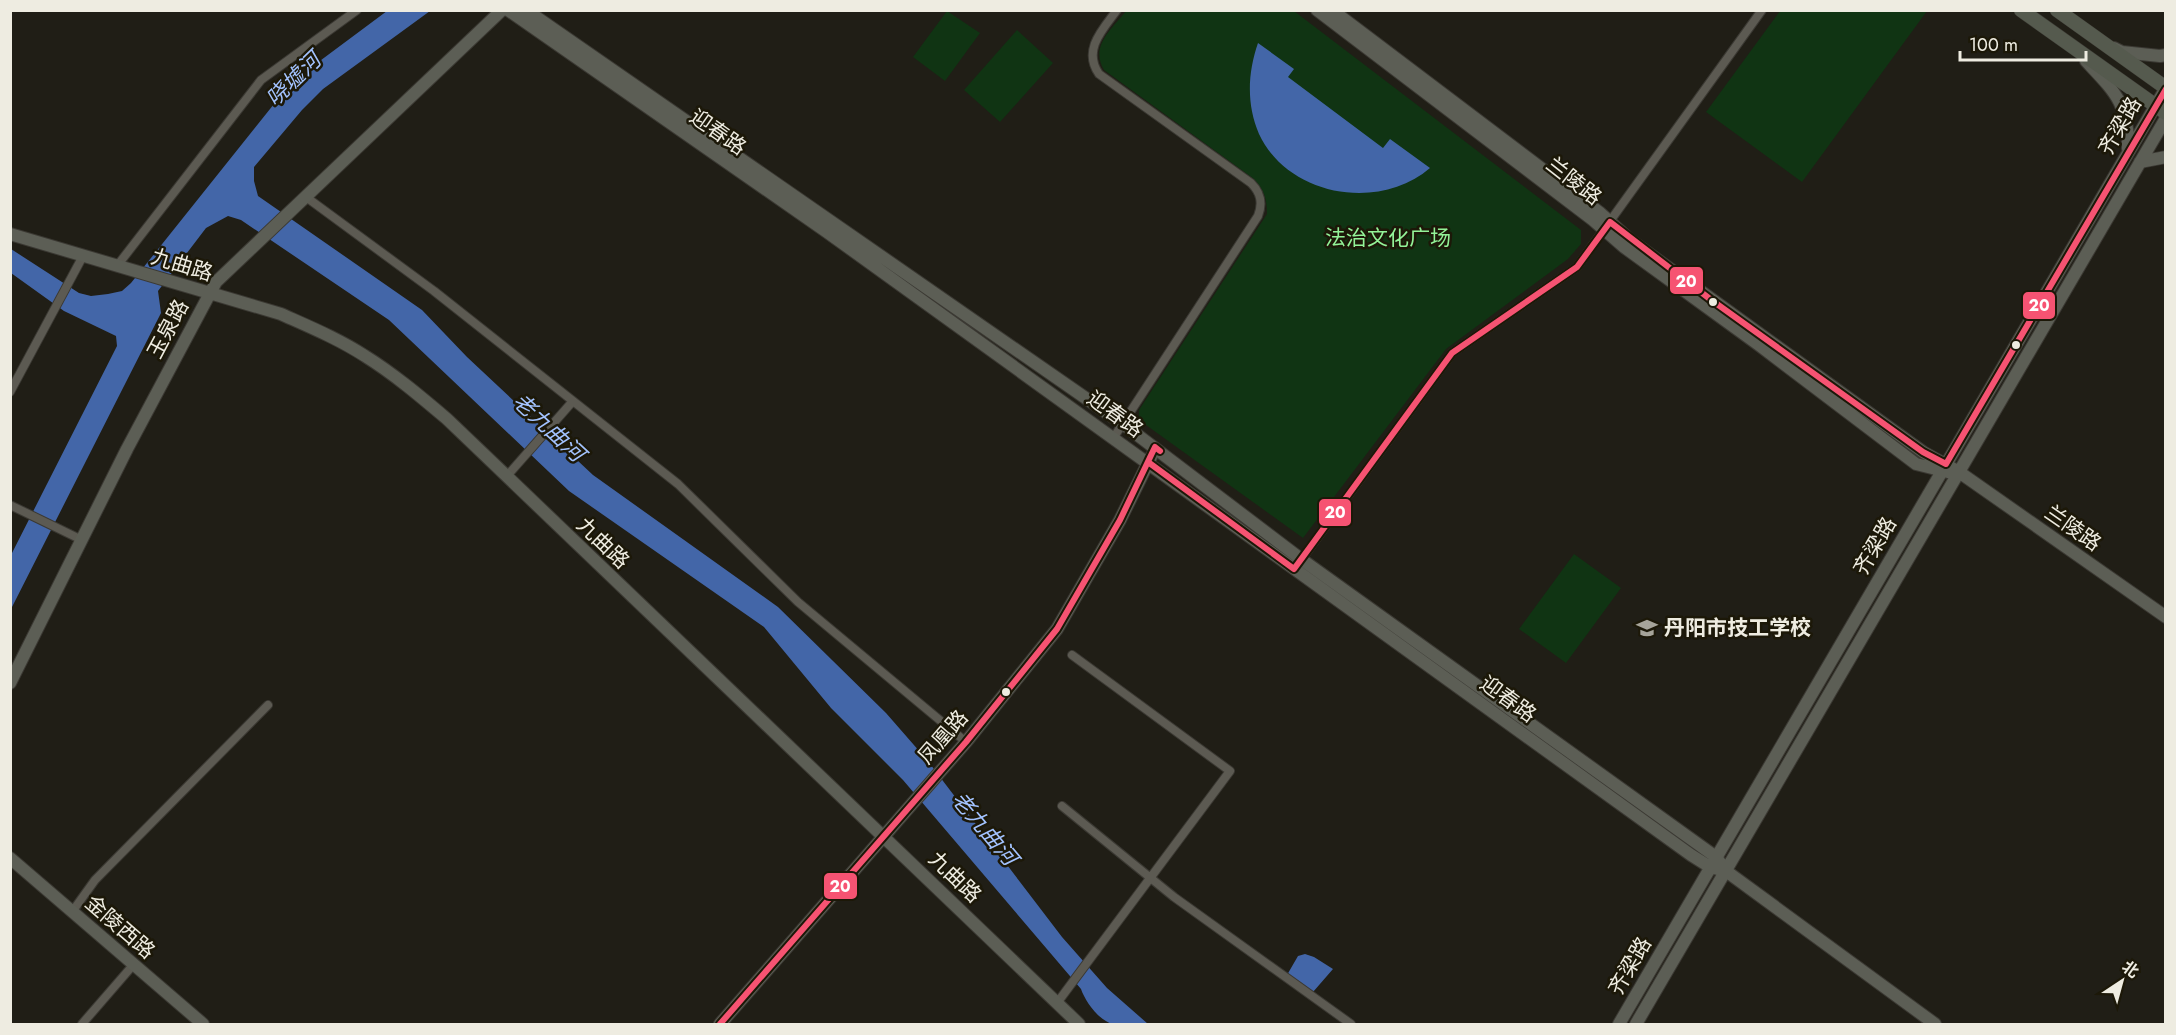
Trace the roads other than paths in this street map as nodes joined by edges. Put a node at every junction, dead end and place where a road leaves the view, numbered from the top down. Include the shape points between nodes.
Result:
1 (357, 10) edge
2 (502, 10) edge
3 (508, 10) edge
4 (526, 10) edge
5 (1118, 10) edge
6 (1317, 10) edge
7 (1332, 10) edge
8 (1762, 10) edge
9 (2021, 10) edge
10 (2057, 10) edge
11 (2096, 38) junction
12 (2077, 51) junction
13 (2166, 55) edge
14 (2166, 88) edge
15 (2160, 110) edge
16 (2166, 118) edge
17 (2128, 152) junction
18 (2166, 157) edge
19 (2140, 162) junction
20 (306, 197) junction
21 (1607, 226) junction
22 (10, 234) edge
23 (83, 256) junction
24 (117, 266) junction
25 (209, 293) junction
26 (10, 392) edge
27 (573, 401) junction
28 (1123, 424) junction
29 (1114, 437) junction
30 (1155, 447) junction
31 (1148, 462) junction
32 (1943, 468) junction
33 (1959, 472) junction
34 (506, 477) junction
35 (10, 505) edge
36 (82, 540) junction
37 (1298, 564) junction
38 (2166, 617) edge
39 (1072, 655) dead end
40 (10, 683) edge
41 (268, 705) dead end
42 (966, 742) junction
43 (1062, 806) dead end
44 (885, 836) junction
45 (10, 858) edge
46 (1713, 862) junction
47 (1726, 871) junction
48 (1152, 876) junction
49 (72, 912) junction
50 (134, 964) junction
51 (1057, 1003) junction
52 (82, 1024) edge
53 (203, 1024) edge
54 (720, 1024) edge
55 (1079, 1024) edge
56 (1351, 1024) edge
57 (1619, 1024) edge
58 (1636, 1024) edge
59 (1935, 1024) edge

1 - 24 street via 261,80
2 - 20 street, 玉泉路
3 - 29 street, 迎春路
4 - 28 street, 迎春路
5 - 28 street via 1094,44 1092,57 1099,74 1251,183 1261,200 1258,216
6 - 21 street, 兰陵路
7 - 21 street, 兰陵路
8 - 21 street
9 - 12 main road
10 - 11 main road
11 - 13 street via 2122,52
11 - 14 main road
12 - 15 main road
12 - 17 street via 2117,93 2129,125
14 - 15 street, 齐梁路
15 - 17 street, 齐梁路
16 - 19 street, 齐梁路
17 - 32 street, 齐梁路
18 - 19 street
19 - 33 street, 齐梁路
20 - 25 street, 玉泉路
20 - 27 street via 434,291
21 - 32 street, 兰陵路
21 - 37 street via 1578,267 1452,353
22 - 23 street, 九曲路
23 - 24 street, 九曲路
23 - 26 street
24 - 25 street, 九曲路
25 - 34 street, 九曲路 via 281,314 365,356 447,419
25 - 36 street, 玉泉路
27 - 34 street
27 - 42 street via 678,484 798,602
28 - 29 street
28 - 30 street, 迎春路
29 - 31 street, 迎春路
30 - 31 street, 凤凰路
30 - 37 street, 迎春路
31 - 37 street, 迎春路
31 - 42 street, 凤凰路 via 1120,520 1057,629
32 - 33 street, 兰陵路
32 - 46 street, 齐梁路
33 - 38 street, 兰陵路
33 - 47 street, 齐梁路
34 - 44 street, 九曲路
35 - 36 street
36 - 40 street, 玉泉路
37 - 46 street, 迎春路
39 - 48 street via 1230,771
41 - 49 street via 95,880
42 - 44 street, 凤凰路
43 - 48 street
44 - 51 street, 九曲路
44 - 54 street, 凤凰路
45 - 49 street, 金陵西路
46 - 47 street, 迎春路
46 - 57 street, 齐梁路
47 - 58 street, 齐梁路
47 - 59 street, 迎春路
48 - 51 street
48 - 56 street via 1174,897
49 - 50 street, 金陵西路
50 - 52 street
50 - 53 street, 金陵西路
51 - 55 street, 九曲路

